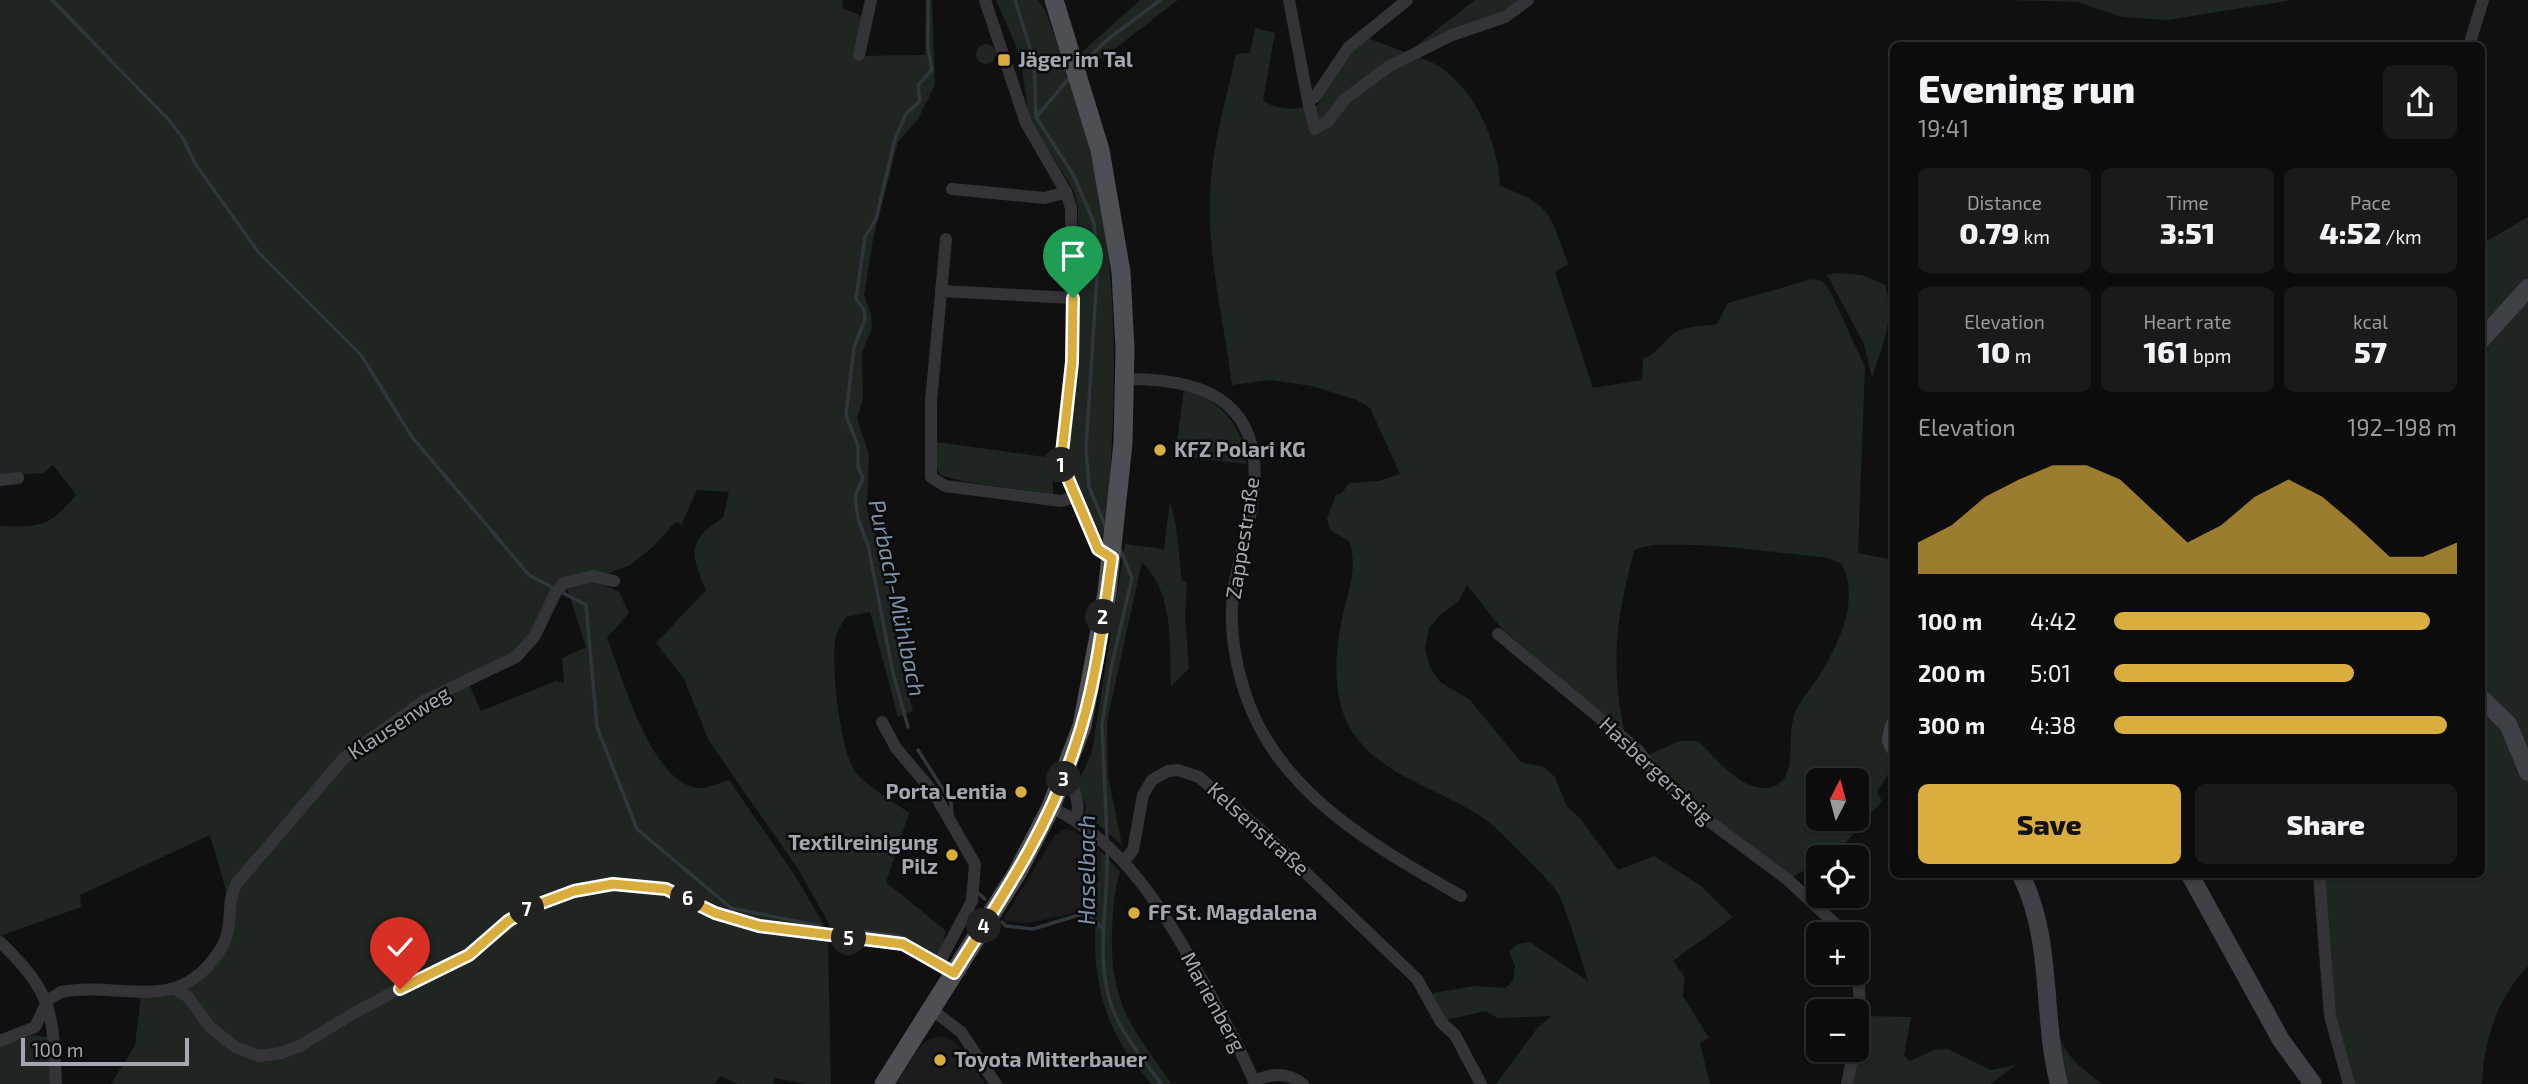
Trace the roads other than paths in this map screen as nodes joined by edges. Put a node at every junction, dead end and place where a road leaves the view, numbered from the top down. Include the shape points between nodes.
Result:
1 (871, 0) edge
2 (985, 0) edge
3 (1054, 0) edge
4 (1289, 0) edge
5 (1407, 0) edge
6 (1528, 0) edge
7 (2483, 0) edge
8 (2470, 42) edge
9 (859, 55) dead end
10 (1308, 101) junction
11 (952, 189) dead end
12 (1066, 192) junction
13 (946, 239) dead end
14 (2528, 288) edge
15 (941, 291) junction
16 (1073, 298) junction
17 (2485, 336) edge
18 (1125, 379) junction
19 (18, 478) dead end
20 (0, 480) edge
21 (1074, 497) junction
22 (1112, 553) junction
23 (614, 581) dead end
24 (1498, 634) dead end
25 (2485, 702) edge
26 (882, 722) dead end
27 (2528, 772) edge
28 (1065, 775) junction
29 (1052, 807) junction
30 (1076, 820) junction
31 (1122, 857) junction
32 (2022, 878) edge
33 (2192, 878) edge
34 (2319, 878) edge
35 (1461, 895) dead end
36 (1833, 922) edge
37 (0, 942) edge
38 (946, 968) junction
39 (177, 989) junction
40 (48, 1000) junction
41 (931, 1009) junction
42 (32, 1029) junction
43 (52, 1033) junction
44 (0, 1041) edge
45 (1852, 1062) edge
46 (1255, 1083) edge
47 (56, 1084) edge
48 (884, 1084) edge
49 (996, 1084) edge
50 (1303, 1084) edge
51 (1481, 1084) edge
52 (1847, 1084) edge
53 (2059, 1084) edge
54 (2313, 1084) edge
55 (2350, 1084) edge

1 - 9 street
2 - 12 street via 1026,122
3 - 18 main road via 1100,150 1115,223
4 - 10 street
5 - 10 street via 1348,48
6 - 10 street via 1505,17 1452,35 1374,75 1315,129
7 - 8 street
11 - 12 street via 1045,198
12 - 16 street via 1072,216
13 - 15 street
14 - 17 street
15 - 16 street
15 - 21 street via 931,401 932,480 945,486 1061,501
16 - 21 street via 1071,378 1060,454
18 - 22 main road
18 - 35 street, Zappestraße via 1181,382 1205,389 1234,411 1249,436 1254,491 1233,592 1233,628 1241,680 1270,745 1331,812 1377,846
19 - 20 street
21 - 22 street via 1098,549
22 - 28 main road via 1090,689
23 - 39 street, Klausenweg via 603,577 571,580 557,590 534,637 516,657 431,697 336,767 237,883 230,897 223,945
24 - 36 street, Hasbergersteig via 1637,749 1680,798 1788,880
25 - 27 street via 2508,724
26 - 38 street via 896,748 934,793 975,864 974,891
28 - 29 main road
28 - 30 street via 1080,807
29 - 30 street, Marienberg
29 - 38 main road via 1030,852
30 - 31 street, Marienberg
31 - 46 street, Marienberg via 1180,941
31 - 51 street, Kelsenstraße via 1135,844 1143,795 1152,780 1178,770 1199,777 1416,979 1455,1035
32 - 53 street via 2042,940
33 - 54 street via 2281,1040
34 - 55 street via 2330,1016
37 - 40 street via 24,965
38 - 39 street via 903,944 759,926 715,913 666,889 613,884 574,891 531,907 459,961 281,1053 259,1056 235,1047 210,1027
38 - 41 main road
39 - 40 street via 66,991
40 - 42 street
40 - 43 street
41 - 48 main road
41 - 49 street via 961,1032
42 - 43 street
42 - 44 street
43 - 47 street
45 - 52 street
46 - 50 street, Marienberg via 1286,1075

